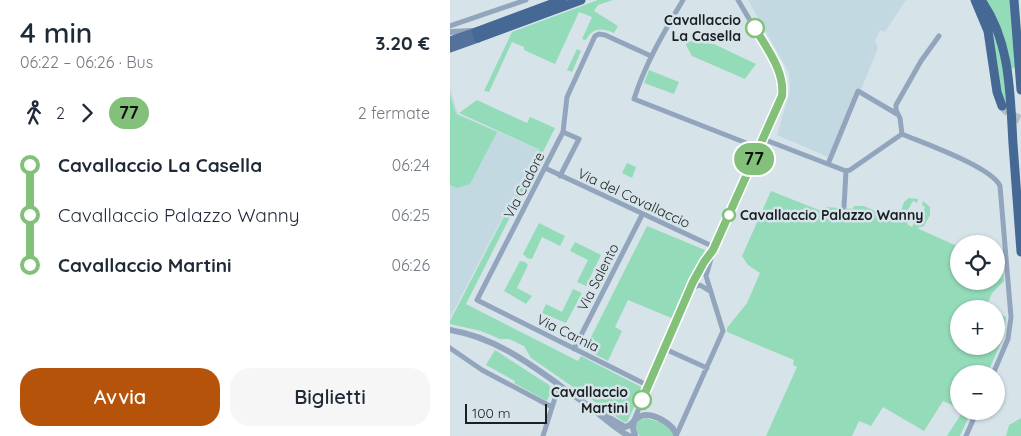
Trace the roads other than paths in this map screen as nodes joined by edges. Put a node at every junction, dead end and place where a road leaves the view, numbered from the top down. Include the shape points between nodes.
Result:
1 (526, 0) edge
2 (562, 0) edge
3 (582, 0) edge
4 (683, 0) edge
5 (738, 0) edge
6 (975, 0) edge
7 (1014, 0) edge
8 (982, 2) edge
9 (1021, 12) edge
10 (450, 26) edge
11 (450, 32) edge
12 (477, 35) junction
13 (939, 36) dead end
14 (450, 41) edge
15 (450, 48) edge
16 (651, 56) junction
17 (1021, 90) edge
18 (1002, 106) tunnel mouth
19 (897, 114) junction
20 (563, 132) junction
21 (902, 134) junction
22 (763, 139) junction
23 (759, 148) junction
24 (828, 164) junction
25 (545, 168) junction
26 (846, 171) junction
27 (560, 176) junction
28 (844, 206) dead end
29 (642, 215) junction
30 (714, 249) junction
31 (1021, 252) edge
32 (710, 293) junction
33 (478, 300) joint
34 (687, 300) junction
35 (450, 330) edge
36 (450, 348) edge
37 (574, 349) junction
38 (665, 349) junction
39 (997, 365) edge
40 (706, 368) junction
41 (559, 385) junction
42 (649, 386) junction
43 (552, 407) junction
44 (593, 409) junction
45 (973, 420) edge
46 (634, 422) junction
47 (543, 436) edge
48 (629, 436) edge
49 (635, 436) edge
50 (676, 436) edge
51 (966, 436) edge

1 - 10 street
2 - 12 highway
3 - 12 highway
4 - 16 street
5 - 22 street via 778,68 782,83 782,96
6 - 18 highway via 988,32
7 - 9 highway
7 - 17 highway
8 - 31 highway via 1001,41 1007,70
11 - 12 street
12 - 14 main road
12 - 15 main road
13 - 19 street via 896,105
16 - 20 street via 605,35 595,36 568,93
16 - 23 street via 634,99
19 - 21 street
19 - 24 street via 858,91
20 - 25 street, Via Cadore
20 - 27 street, Via Cadore via 579,139
21 - 26 street
21 - 39 street via 991,174 1000,186 1010,325 1006,346
22 - 23 street
22 - 24 street
23 - 30 street
24 - 26 street
25 - 27 street, Via del Cavallaccio
25 - 33 street, Via Cadore
26 - 28 street
27 - 29 street, Via del Cavallaccio
29 - 30 street, Via del Cavallaccio
29 - 37 street, Via Salento
30 - 32 street via 706,276
30 - 34 street via 700,270
32 - 34 street via 703,286 697,286
32 - 40 street via 723,329
33 - 37 street, Via Carnia
34 - 38 street
35 - 41 street via 503,347
36 - 43 street via 482,370
37 - 42 street, Via Carnia
38 - 40 street
38 - 42 street
40 - 50 street
41 - 43 street
41 - 44 street
42 - 46 street
43 - 47 street
44 - 46 street via 622,426
44 - 48 street
45 - 51 street
46 - 49 street
46 - 50 street via 640,416 649,416 670,424

